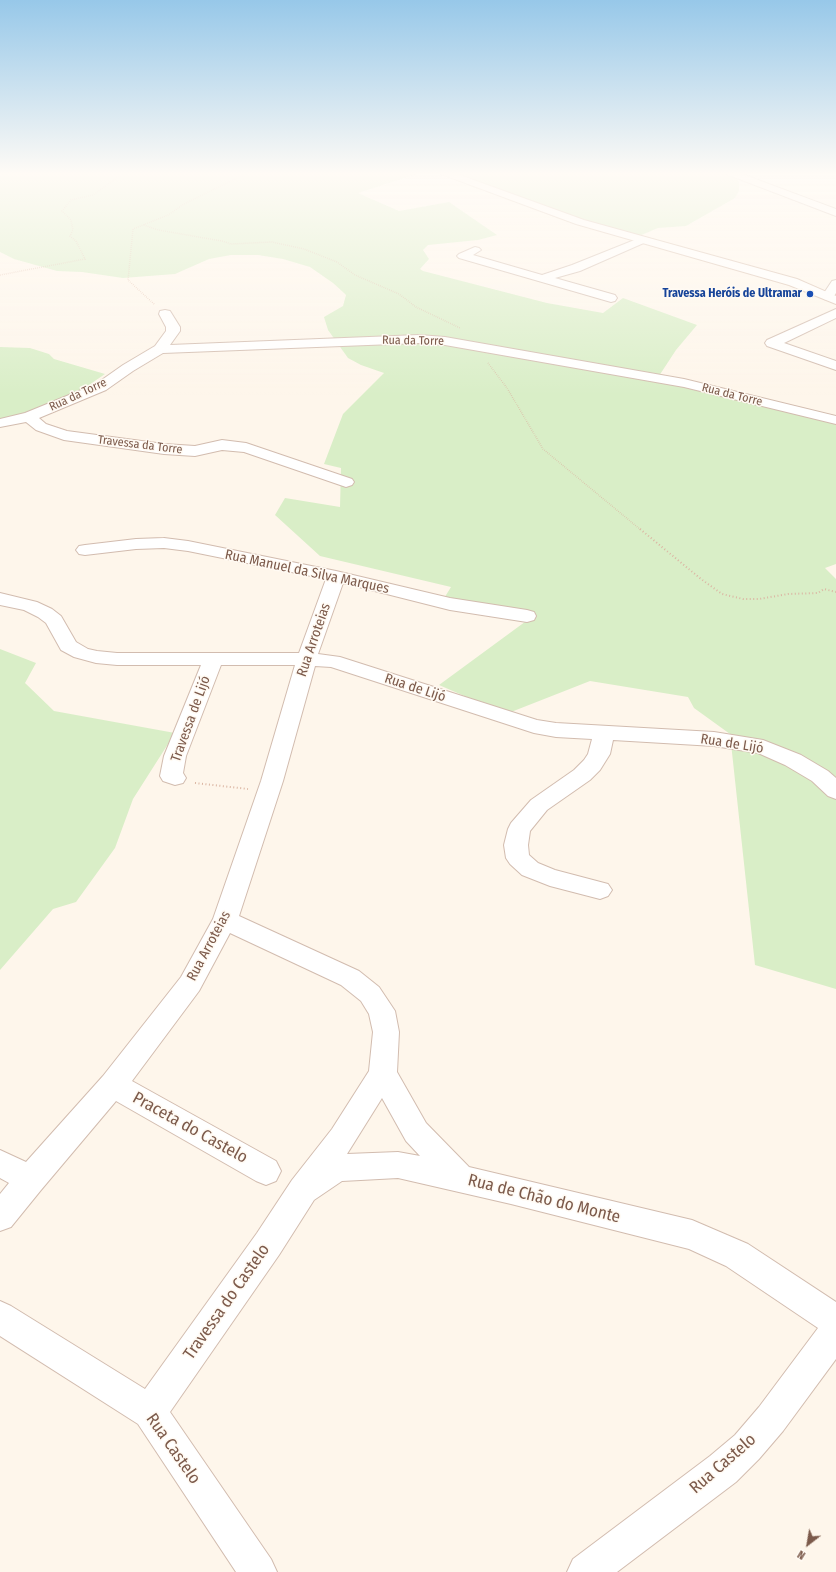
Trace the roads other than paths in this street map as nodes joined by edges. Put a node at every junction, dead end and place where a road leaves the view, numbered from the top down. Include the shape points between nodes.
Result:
1 (625, 247) edge
2 (668, 247) edge
3 (475, 250) dead end
4 (541, 279) junction
5 (836, 284) edge
6 (611, 298) dead end
7 (832, 298) edge
8 (836, 313) edge
9 (165, 314) road end
10 (160, 349) junction
11 (836, 366) edge
12 (29, 417) junction
13 (836, 420) edge
14 (0, 423) edge
15 (346, 482) dead end
16 (84, 550) dead end
17 (336, 576) junction
18 (0, 599) edge
19 (528, 616) dead end
20 (213, 659) junction
21 (307, 659) junction
22 (604, 733) junction
23 (175, 778) road end
24 (836, 791) edge
25 (600, 890) dead end
26 (225, 920) junction
27 (382, 1073) junction
28 (113, 1085) junction
29 (0, 1163) edge
30 (266, 1171) dead end
31 (461, 1179) junction
32 (30, 1180) junction
33 (303, 1190) junction
34 (0, 1218) edge
35 (0, 1317) edge
36 (836, 1321) edge
37 (836, 1332) edge
38 (150, 1412) junction
39 (258, 1572) edge
40 (586, 1572) edge

1 - 4 street via 576,268
2 - 7 street via 793,282
3 - 4 street via 463,256
4 - 6 street
5 - 7 street
8 - 11 street via 772,343
9 - 10 street via 173,331
10 - 12 street, Rua da Torre via 100,387
10 - 13 street, Rua da Torre via 419,339 474,346 684,384
12 - 14 street, Rua da Torre
12 - 15 street, Travessa da Torre via 41,427 64,435 164,449 195,451 222,445 246,448
16 - 17 street, Rua Manuel da Silva Marques via 136,544 188,546
17 - 19 street, Rua Manuel da Silva Marques via 450,604
17 - 21 street, Rua Arroteias
18 - 20 street, Rua de Lijó via 30,606 45,613 54,620 68,646 81,653 117,659
20 - 21 street, Rua de Lijó
20 - 23 street, Travessa de Lijó via 175,756 172,776
21 - 22 street, Rua de Lijó via 341,663 534,726
21 - 26 street, Rua Arroteias via 268,792
22 - 24 street, Rua de Lijó via 714,739 763,747 793,760 820,776
22 - 25 street via 599,754 592,765 539,805 519,829 516,845 518,858 530,869
26 - 27 street via 350,978 370,994 382,1011 386,1032
26 - 28 street, Rua Arroteias via 190,984
27 - 31 street, Rua de Chão do Monte via 416,1132
27 - 33 street, Travessa do Castelo via 342,1138
28 - 30 street, Praceta do Castelo
28 - 32 street, Rua Arroteias
29 - 32 street
31 - 33 street, Travessa do Castelo via 398,1165 337,1168
31 - 36 street, Rua de Chão do Monte via 692,1235 737,1255
32 - 34 street, Rua Arroteias
33 - 38 street, Travessa do Castelo
35 - 38 street, Rua Castelo
37 - 40 street, Rua Castelo via 772,1419 747,1447 723,1469
38 - 39 street, Rua Castelo

